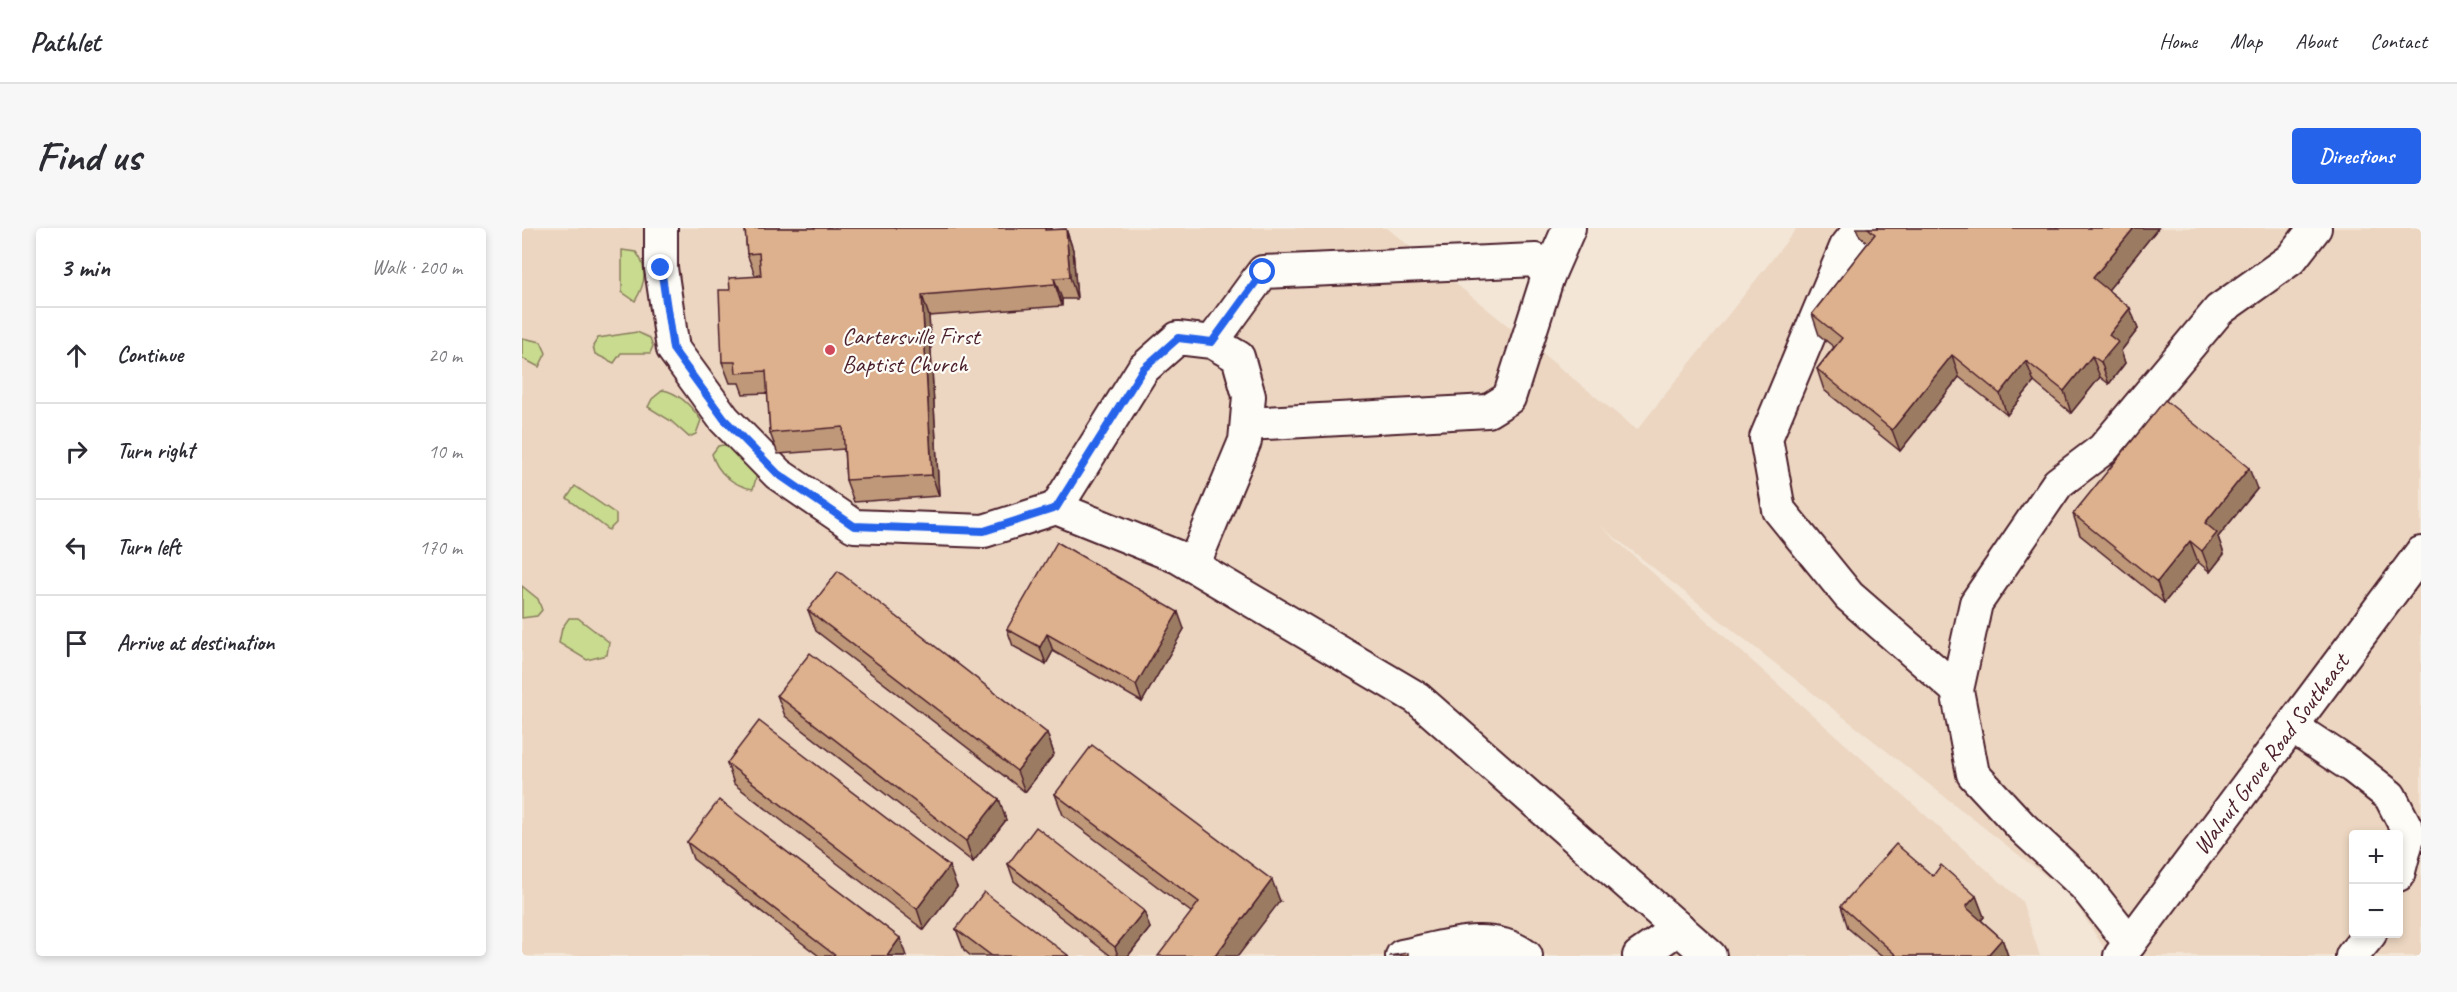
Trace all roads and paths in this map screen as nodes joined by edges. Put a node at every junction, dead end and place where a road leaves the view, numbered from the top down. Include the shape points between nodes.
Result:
1 (661, 228) edge
2 (1569, 228) edge
3 (1861, 228) edge
4 (2314, 228) edge
5 (1548, 276) junction
6 (1212, 342) junction
7 (1247, 424) junction
8 (1056, 508) junction
9 (2421, 553) edge
10 (1193, 566) junction
11 (1957, 690) junction
12 (2292, 727) junction
13 (2403, 856) edge
14 (1679, 927) junction
15 (2366, 938) edge
16 (2125, 950) edge
17 (1402, 956) edge
18 (1526, 956) edge
19 (1640, 956) edge
20 (1710, 956) edge
21 (2352, 956) edge

1 - 8 street via 661,268 673,349 724,419 778,474 854,526 984,531
2 - 5 street
3 - 11 street via 1846,247 1766,438 1779,510 1849,596
4 - 11 street via 2291,259 2219,310 2103,448 2058,483 1976,603
5 - 6 street via 1536,260 1263,272
5 - 7 street via 1509,398 1488,411
6 - 7 street via 1238,357 1249,396
6 - 8 street via 1178,338 1143,369
7 - 10 street via 1245,441
8 - 10 street
9 - 12 street, Walnut Grove Road Southeast
10 - 14 street via 1417,698
11 - 16 street via 1973,774 2085,886
12 - 13 street via 2391,796 2409,833
12 - 16 street, Walnut Grove Road Southeast
14 - 19 street
14 - 20 street
15 - 21 street
17 - 18 street via 1481,940 1515,948

